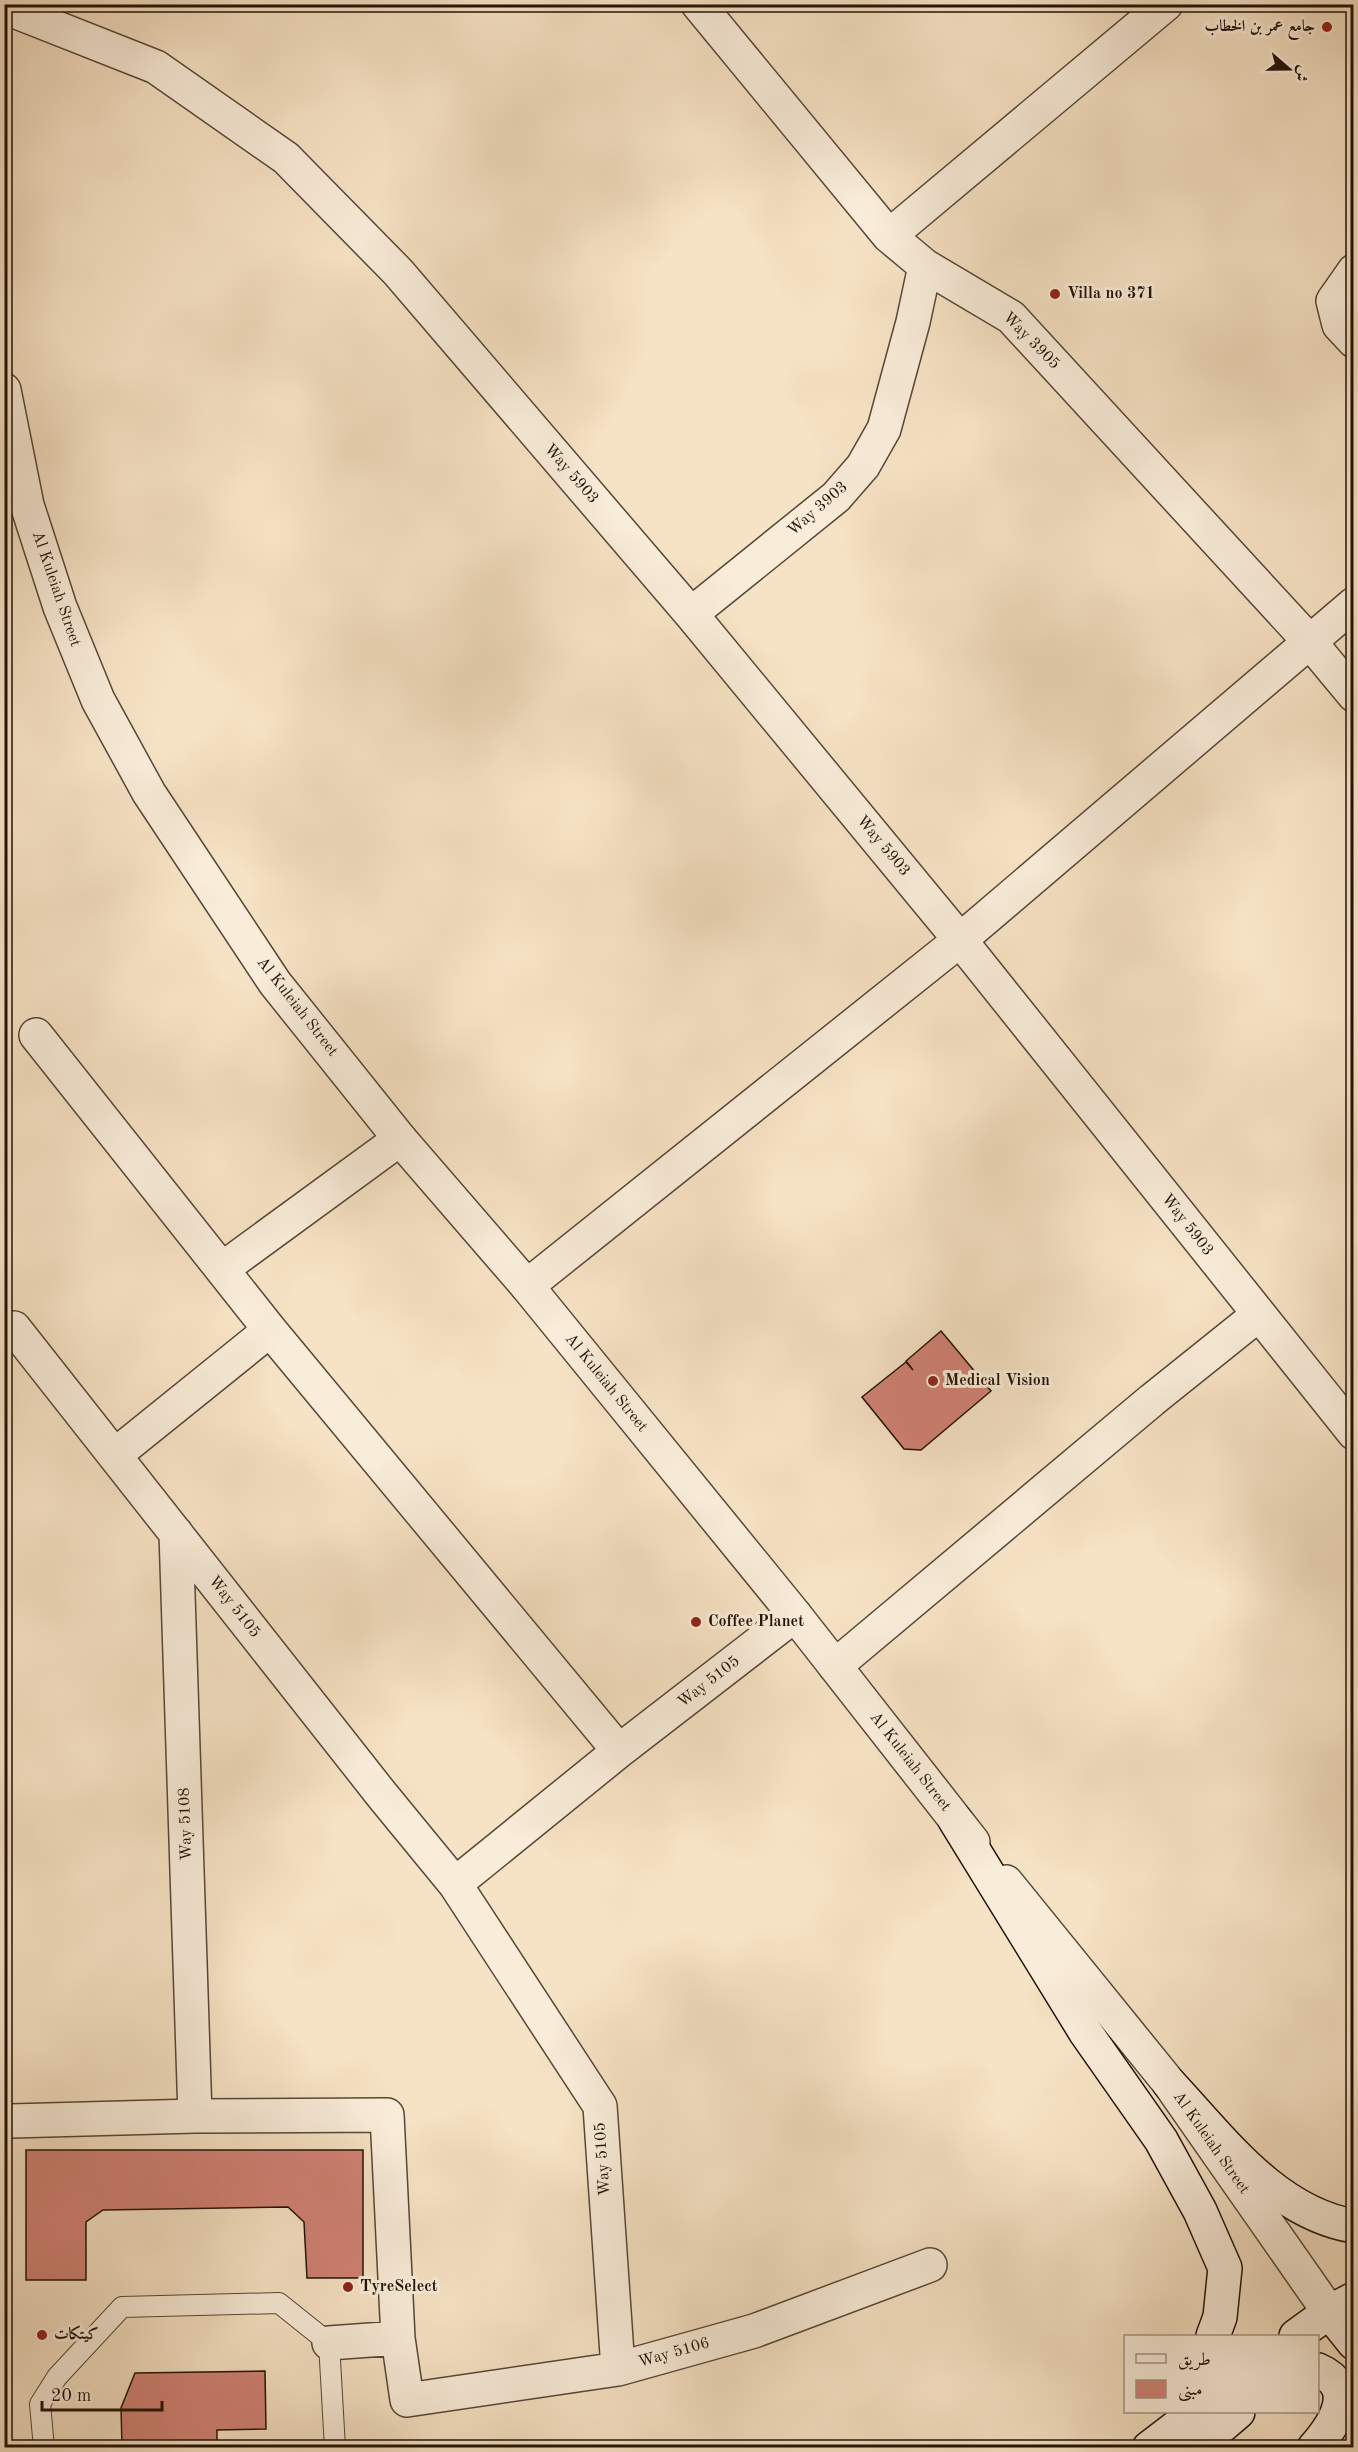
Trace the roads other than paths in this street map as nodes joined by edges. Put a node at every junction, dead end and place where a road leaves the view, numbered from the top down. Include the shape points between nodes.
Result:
1 (698, 4) edge
2 (1166, 4) edge
3 (4, 7) edge
4 (889, 236) junction
5 (925, 266) junction
6 (1353, 271) edge
7 (1353, 341) edge
8 (4, 390) edge
9 (1353, 604) edge
10 (691, 614) junction
11 (1310, 642) junction
12 (1353, 695) edge
13 (960, 940) junction
14 (36, 1035) dead end
15 (400, 1139) junction
16 (222, 1269) junction
17 (527, 1286) junction
18 (1258, 1315) junction
19 (14, 1328) dead end
20 (270, 1330) junction
21 (1353, 1432) edge
22 (115, 1455) junction
23 (176, 1533) junction
24 (795, 1615) junction
25 (835, 1665) junction
26 (620, 1751) junction
27 (955, 1820) junction
28 (455, 1884) junction
29 (1169, 2083) junction
30 (195, 2116) junction
31 (11, 2121) dead end
32 (1353, 2226) edge
33 (930, 2265) dead end
34 (1341, 2306) edge
35 (1214, 2335) edge
36 (1299, 2335) edge
37 (398, 2338) junction
38 (329, 2343) junction
39 (1353, 2343) edge
40 (618, 2369) junction
41 (1319, 2371) edge
42 (1157, 2413) edge
43 (1195, 2413) edge
44 (1237, 2413) edge
45 (1353, 2439) edge
46 (44, 2448) edge
47 (335, 2448) edge
48 (1127, 2448) edge
49 (1149, 2448) edge
50 (1190, 2448) edge
51 (1314, 2448) edge
52 (1339, 2448) edge

1 - 4 street, Way 3905
2 - 4 street
3 - 10 street, Way 5903 via 156,67 286,158 398,272
4 - 5 street, Way 3905
5 - 10 street, Way 3903 via 884,429 863,466 836,497
5 - 11 street, Way 3905 via 1011,317
6 - 7 street via 1333,300 1339,325
8 - 15 street, Al Kuleiah Street via 27,505 60,607 98,700 149,793 275,983
9 - 11 street
10 - 13 street, Way 5903
11 - 12 street, Way 3905
11 - 13 street
13 - 17 street
13 - 18 street, Way 5903
14 - 16 street
15 - 16 street
15 - 17 street, Al Kuleiah Street
16 - 20 street
17 - 24 street, Al Kuleiah Street
18 - 21 street, Way 5903
18 - 25 street
19 - 22 street, Way 5105
20 - 22 street
20 - 26 street
22 - 23 street, Way 5105
23 - 28 street, Way 5105
23 - 30 street, Way 5108
24 - 25 street, Al Kuleiah Street
24 - 26 street, Way 5105
25 - 27 street, Al Kuleiah Street
26 - 28 street, Way 5105
27 - 29 street, Al Kuleiah Street
27 - 35 street via 1086,2033 1161,2140 1200,2211 1225,2268 1220,2317
28 - 40 street, Way 5105 via 600,2106
29 - 32 street via 1261,2181 1298,2206
29 - 34 street, Al Kuleiah Street
30 - 31 street
30 - 37 street via 387,2115
33 - 40 street, Way 5106 via 754,2331
34 - 36 street
34 - 39 street, Al Kuleiah Street
37 - 38 street
37 - 40 street, Way 5106 via 407,2400
38 - 46 lane via 279,2303 122,2307 57,2377 40,2404
38 - 47 lane
41 - 51 street via 1330,2374 1341,2386 1345,2405 1336,2423
42 - 48 street
43 - 49 street
44 - 50 street
45 - 52 street

